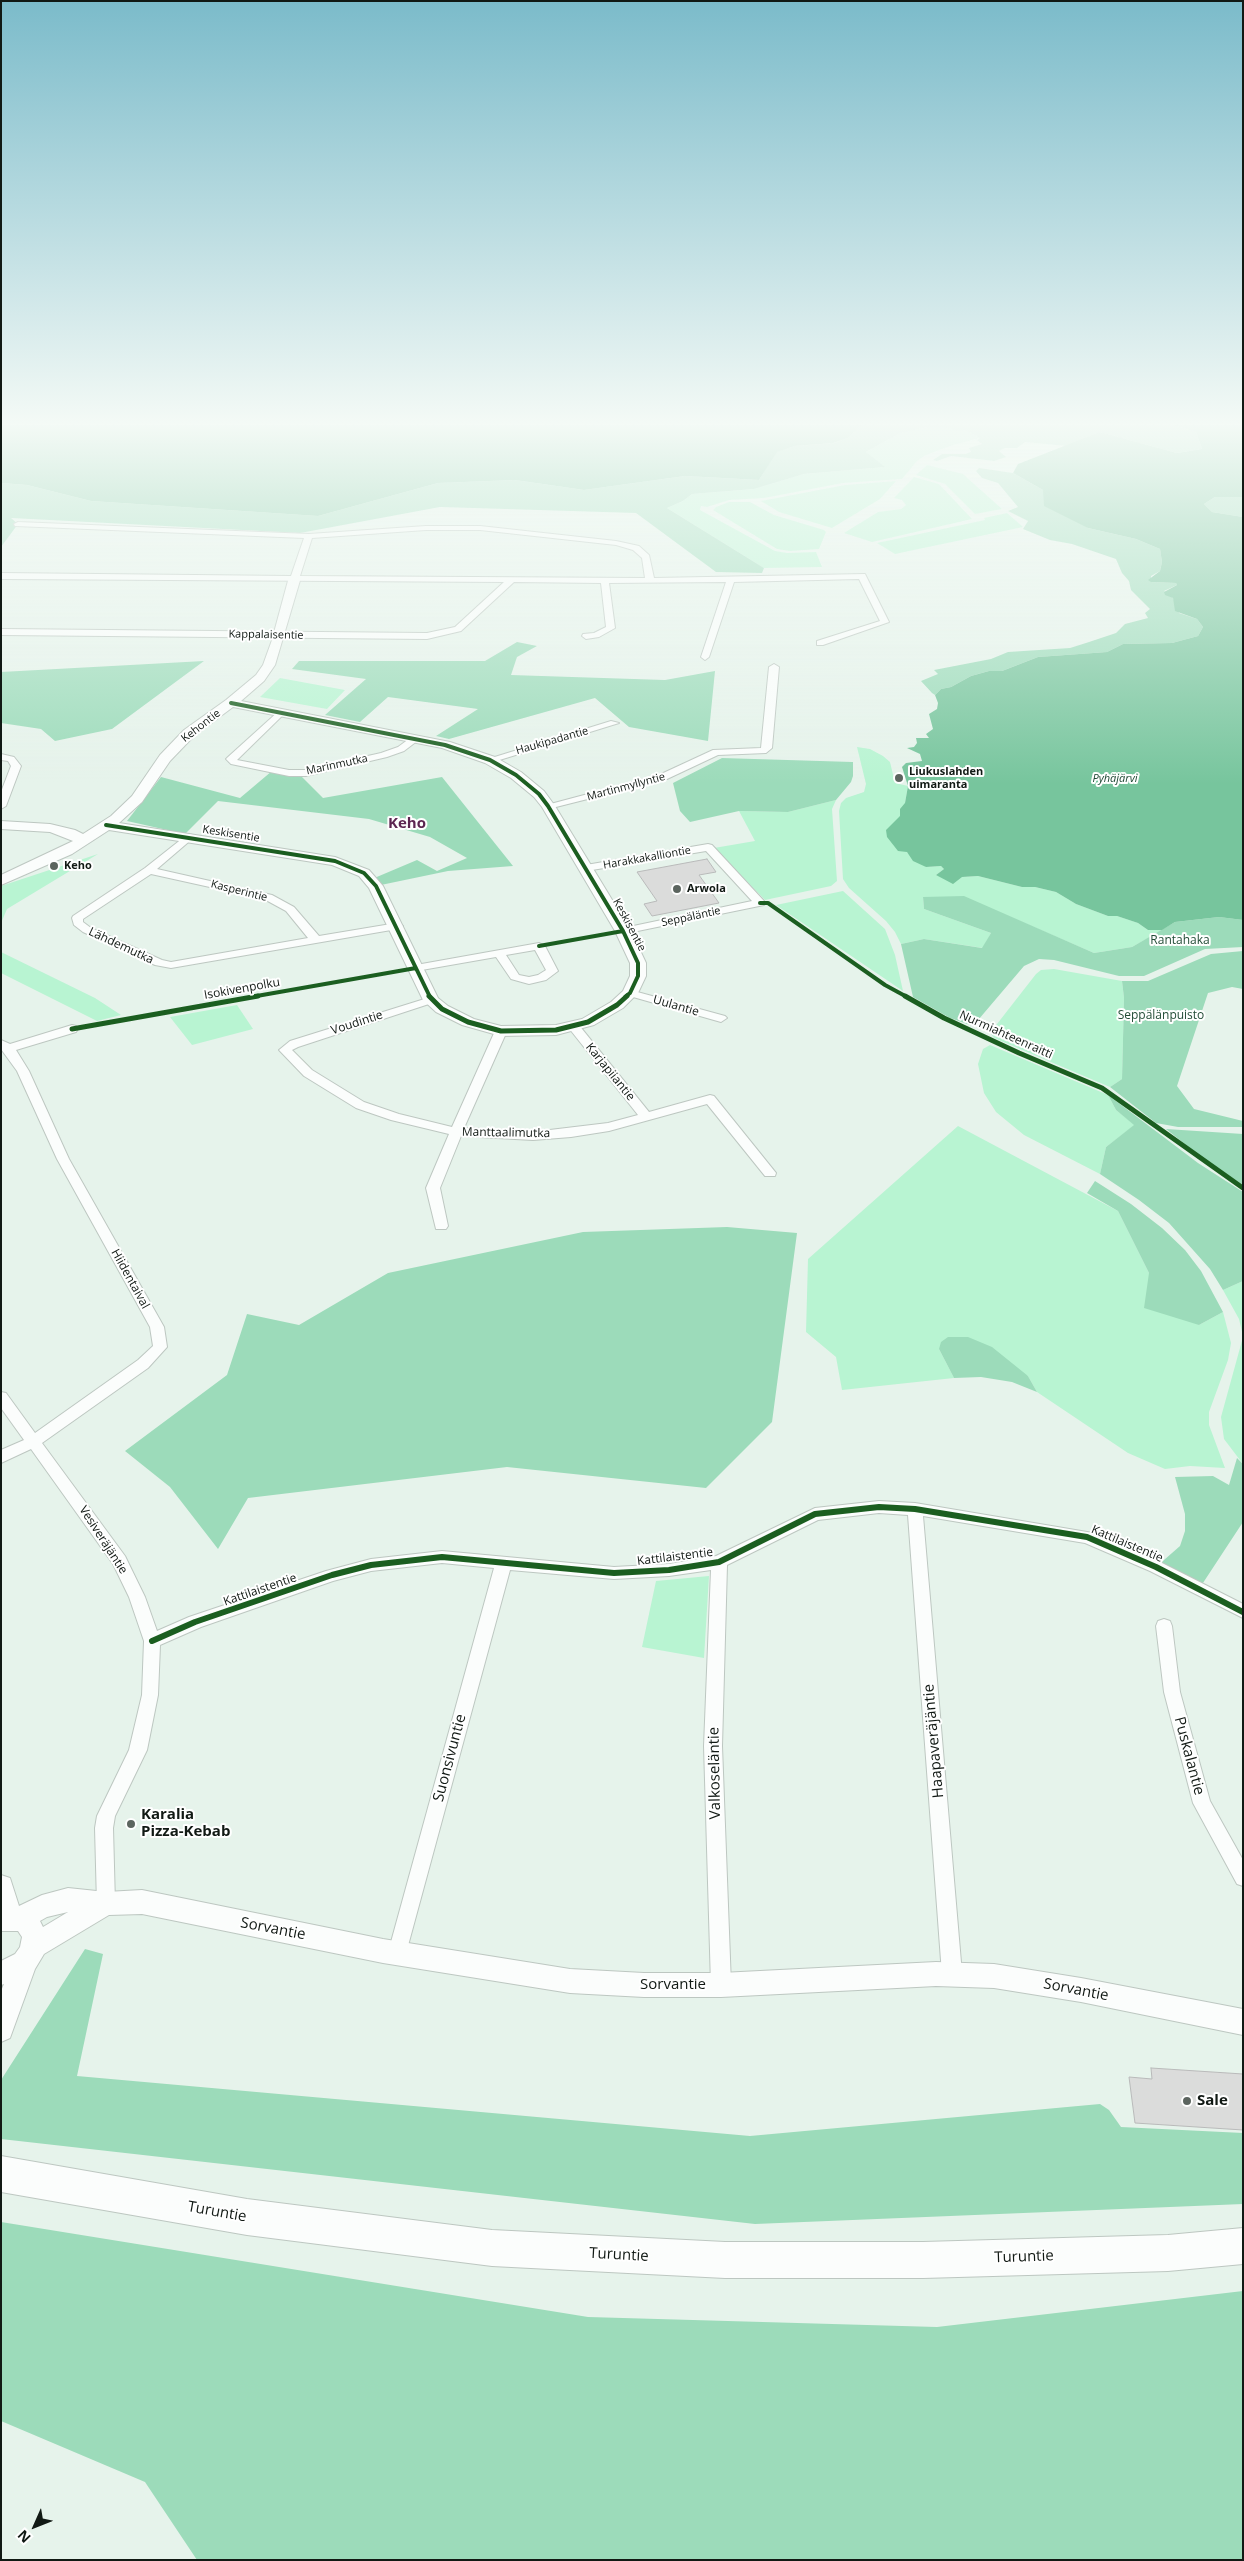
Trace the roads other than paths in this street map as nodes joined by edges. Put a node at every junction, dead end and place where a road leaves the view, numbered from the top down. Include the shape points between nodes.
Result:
1 (306, 545) edge
2 (622, 545) edge
3 (1, 576) edge
4 (295, 578) junction
5 (731, 579) junction
6 (512, 580) junction
7 (605, 581) junction
8 (650, 581) junction
9 (1, 632) edge
10 (279, 635) junction
11 (586, 636) dead end
12 (820, 643) dead end
13 (705, 657) dead end
14 (774, 666) dead end
15 (231, 703) junction
16 (280, 713) junction
17 (614, 723) dead end
18 (416, 738) junction
19 (1, 758) edge
20 (490, 760) junction
21 (1, 806) edge
22 (548, 806) junction
23 (1, 825) edge
24 (106, 825) junction
25 (188, 837) junction
26 (84, 841) junction
27 (708, 847) joint
28 (586, 868) junction
29 (149, 870) junction
30 (1, 881) edge
31 (760, 903) joint
32 (397, 926) junction
33 (623, 931) junction
34 (315, 938) junction
35 (499, 953) dead end
36 (416, 968) junction
37 (630, 993) junction
38 (431, 1000) junction
39 (722, 1018) dead end
40 (574, 1027) junction
41 (72, 1029) dead end
42 (502, 1031) junction
43 (285, 1050) joint
44 (6, 1052) edge
45 (646, 1117) junction
46 (456, 1132) junction
47 (770, 1173) dead end
48 (441, 1226) dead end
49 (1, 1397) edge
50 (34, 1440) junction
51 (1, 1457) edge
52 (915, 1509) junction
53 (504, 1562) junction
54 (719, 1562) junction
55 (1243, 1612) edge
56 (1164, 1626) dead end
57 (152, 1641) junction
58 (1243, 1878) edge
59 (1, 1886) edge
60 (106, 1904) junction
61 (10, 1918) edge
62 (396, 1953) junction
63 (20, 1960) edge
64 (952, 1974) junction
65 (721, 1985) junction
66 (1243, 2022) edge
67 (1, 2029) edge
68 (1, 2174) edge
69 (1243, 2246) edge

1 - 4 street, Kehontie
2 - 8 street via 636,548 646,557
3 - 4 street
4 - 6 street
4 - 10 street, Kehontie
5 - 8 street
5 - 12 street via 862,576 886,622
5 - 13 street
6 - 7 street
6 - 10 street, Kappalaisentie via 458,629 444,634 403,637
7 - 8 street
7 - 11 street via 611,628
9 - 10 street, Kappalaisentie
10 - 15 street, Kehontie via 269,665 260,678
14 - 22 street, Martinmyllyntie via 767,748 763,751 716,752 663,778
15 - 16 street, Keskisentie
15 - 24 street, Kehontie via 189,733 165,758 137,799
16 - 18 street, Keskisentie
16 - 18 street, Marinmutka via 231,758 234,762 289,773 306,773 384,755 401,749
17 - 20 street, Haukipadantie
18 - 20 street, Keskisentie via 469,751
19 - 21 street via 11,759 16,766
20 - 22 street, Keskisentie via 528,784
22 - 28 street, Keskisentie
23 - 26 street via 57,829
24 - 25 street, Keskisentie
24 - 26 street, Kehontie
25 - 29 street, Lähdemutka
25 - 32 street, Keskisentie via 347,864 372,879
26 - 30 street, Kehontie via 40,865
27 - 28 street, Harakkakalliontie
27 - 31 street
28 - 33 street, Keskisentie
29 - 34 street, Kasperintie via 268,897 290,909
29 - 34 street, Lähdemutka via 76,918 78,923 159,963 171,965
31 - 33 street, Seppäläntie
32 - 34 street, Lähdemutka
32 - 36 street, Keskisentie
33 - 37 street, Keskisentie via 638,963 638,976
35 - 36 street
36 - 38 street, Keskisentie
37 - 39 street, Uulantie
37 - 40 street via 600,1015
38 - 42 street via 468,1022
38 - 43 street, Voudintie via 294,1044
40 - 42 street via 538,1032
40 - 45 street, Karjapiiantie
41 - 44 street
42 - 46 street
43 - 46 street, Manttaalimutka via 308,1073 360,1105
44 - 50 street, Hiidentaival via 23,1071 63,1159 157,1327 160,1347 143,1364
45 - 46 street, Manttaalimutka via 609,1127 533,1136
45 - 47 street, Manttaalimutka via 710,1099
46 - 48 street via 433,1188
49 - 50 street, Vesiveräjäntie
50 - 51 street, Hiidentaival
50 - 57 street, Vesiveräjäntie via 119,1560 137,1597
52 - 54 street, Kattilaistentie via 879,1506 815,1514
52 - 55 street, Kattilaistentie via 1087,1537 1156,1567
52 - 64 street, Haapaveräjäntie
53 - 54 street, Kattilaistentie via 614,1573 670,1570
53 - 57 street, Kattilaistentie via 442,1557 371,1565 332,1575 195,1622
53 - 62 street, Suonsivuntie
54 - 65 street, Valkoseläntie via 713,1746
56 - 58 street, Puskalantie via 1172,1692 1202,1803
57 - 60 street, Vesiveräjäntie via 150,1695 138,1750 106,1816
59 - 61 street
60 - 61 street, Sorvantie via 68,1900
60 - 62 street, Sorvantie via 142,1902
60 - 63 street, Sorvantie
61 - 63 street via 32,1928
62 - 65 street, Sorvantie via 570,1981
63 - 67 street
64 - 65 street, Sorvantie
64 - 66 street, Sorvantie via 1031,1981
68 - 69 highway, Turuntie via 247,2218 492,2248 725,2260 923,2260 1168,2253

